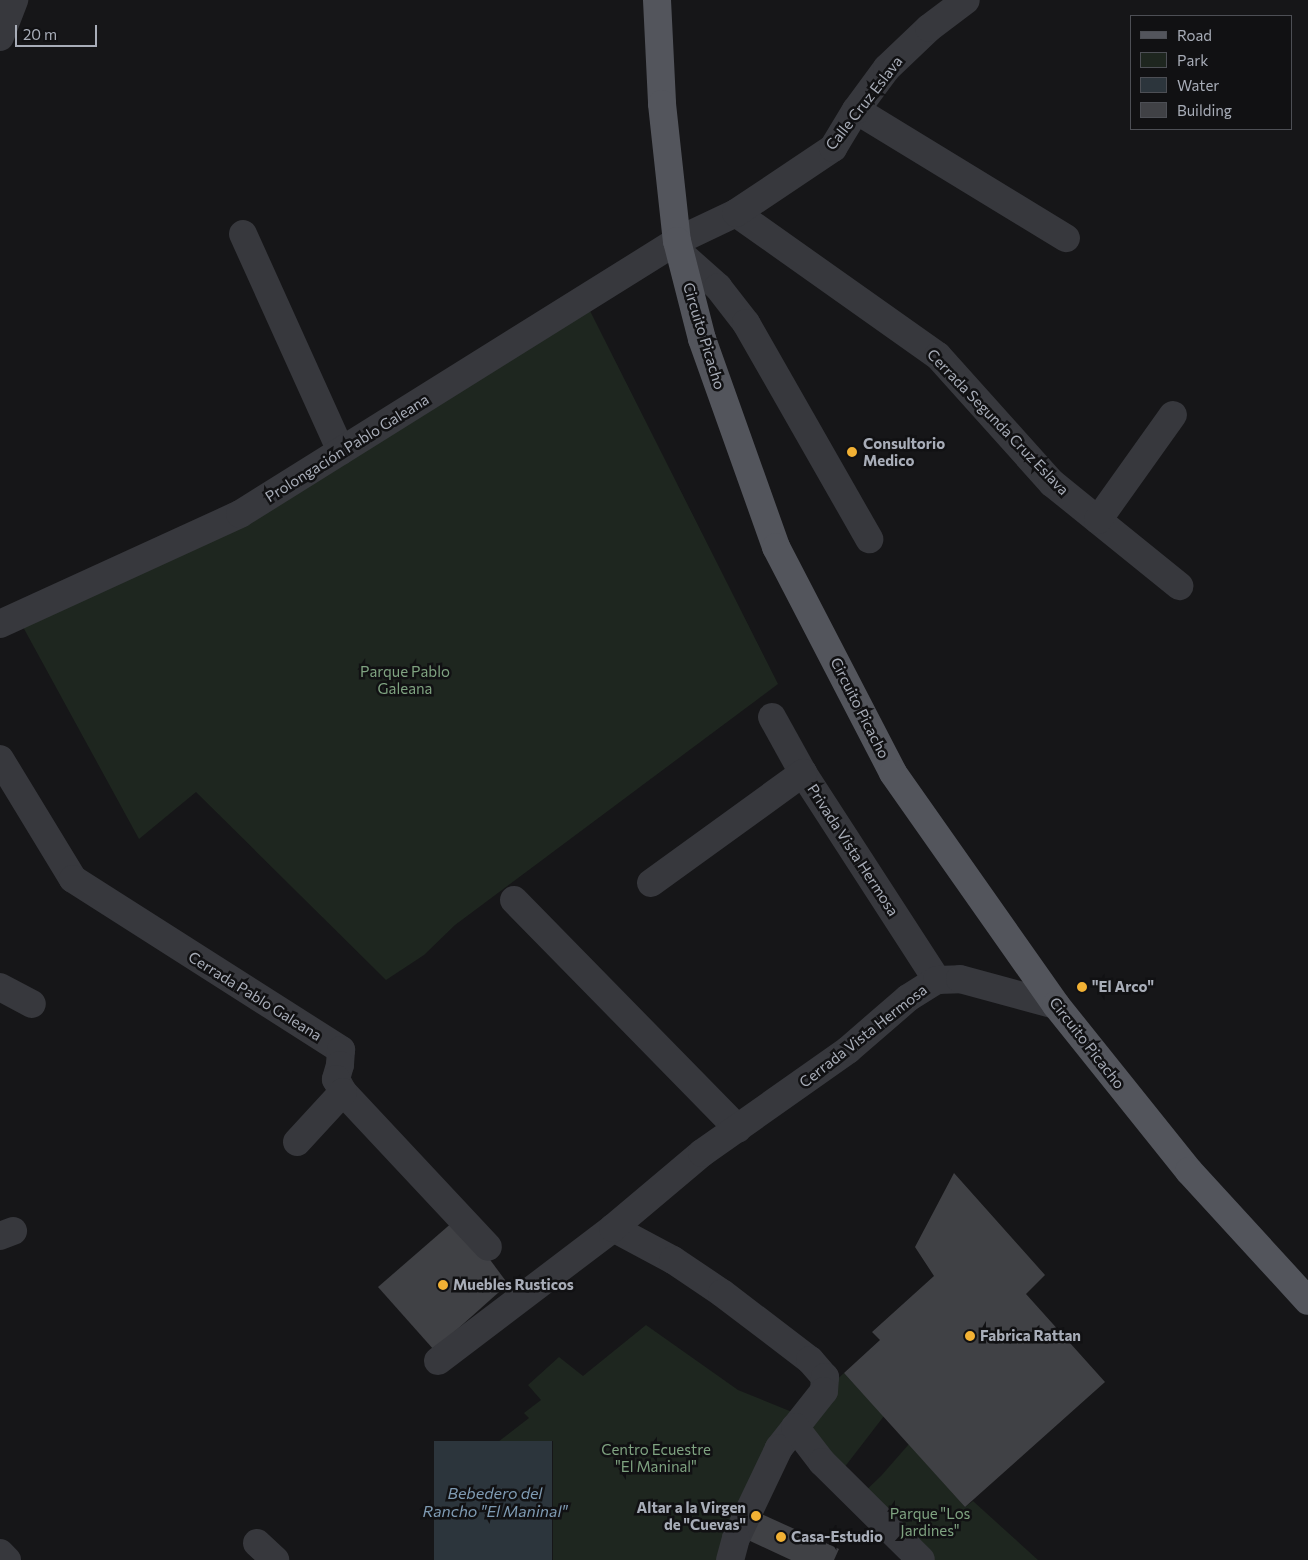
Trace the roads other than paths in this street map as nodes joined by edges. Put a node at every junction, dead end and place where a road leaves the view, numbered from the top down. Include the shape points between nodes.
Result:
1 (14, 0) edge
2 (657, 0) edge
3 (966, 0) edge
4 (0, 37) edge
5 (856, 110) junction
6 (736, 213) junction
7 (243, 234) dead end
8 (1066, 238) dead end
9 (679, 247) junction
10 (1173, 415) dead end
11 (341, 452) junction
12 (1098, 520) junction
13 (869, 539) dead end
14 (1179, 586) dead end
15 (0, 624) edge
16 (772, 717) dead end
17 (0, 759) edge
18 (803, 773) junction
19 (651, 883) dead end
20 (514, 900) dead end
21 (937, 980) junction
22 (0, 987) edge
23 (32, 1004) dead end
24 (1056, 1005) junction
25 (343, 1092) junction
26 (738, 1128) junction
27 (298, 1142) dead end
28 (612, 1228) junction
29 (488, 1247) dead end
30 (1308, 1301) edge
31 (438, 1361) dead end
32 (795, 1427) junction
33 (0, 1553) edge
34 (7, 1560) edge
35 (730, 1560) edge
36 (921, 1560) edge

1 - 4 street
2 - 9 main road, Circuito Picacho via 662,104
3 - 5 street, Calle Cruz Eslava via 928,28 887,68
5 - 6 street, Calle Cruz Eslava via 833,148
5 - 8 street
6 - 9 street, Calle Cruz Eslava
6 - 12 street, Cerrada Segunda Cruz Eslava via 938,356 1052,483
7 - 11 street
9 - 11 street, Prolongación Pablo Galeana
9 - 13 street via 718,287 746,323
9 - 24 main road, Circuito Picacho via 702,339 776,547 893,773
10 - 12 street
11 - 15 street, Prolongación Pablo Galeana via 240,514
12 - 14 street, Cerrada Segunda Cruz Eslava
16 - 18 street, Privada Vista Hermosa
17 - 25 street, Cerrada Pablo Galeana via 73,879 341,1050 336,1079
18 - 19 street
18 - 21 street, Privada Vista Hermosa
20 - 26 street
21 - 24 street, Cerrada Vista Hermosa via 960,980
21 - 26 street, Cerrada Vista Hermosa via 908,998 848,1050
22 - 23 street
24 - 30 main road, Circuito Picacho via 1189,1171
25 - 27 street
25 - 29 street
26 - 28 street, Cerrada Vista Hermosa via 702,1153
28 - 31 street, Cerrada Vista Hermosa
28 - 32 street via 674,1260 722,1293 810,1360 825,1376 824,1391
32 - 35 street via 779,1448 736,1538
32 - 36 street via 822,1462
33 - 34 street

